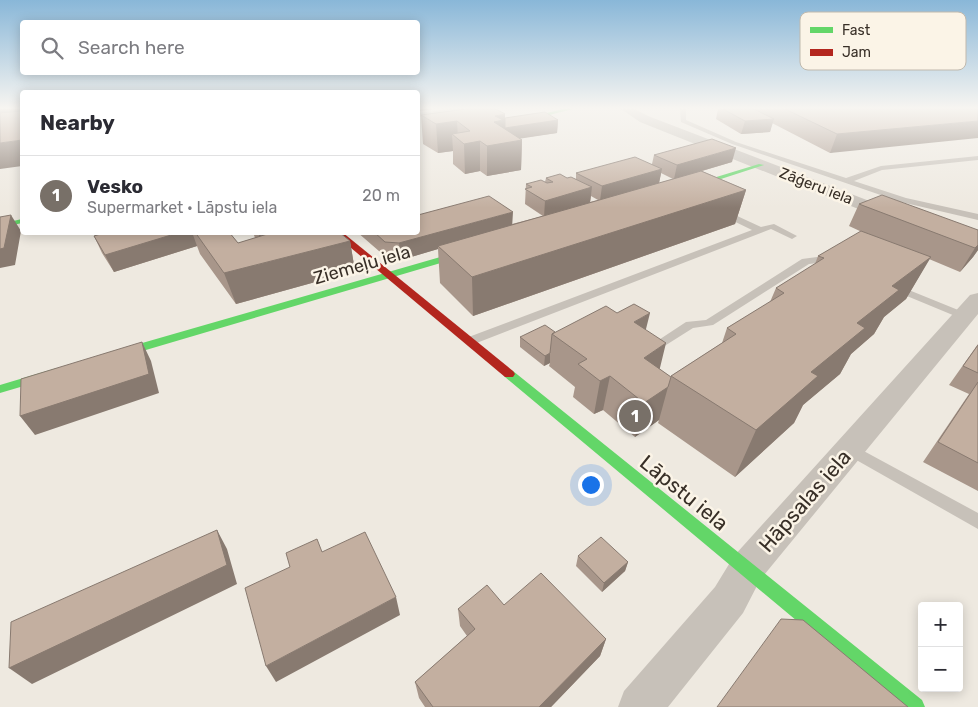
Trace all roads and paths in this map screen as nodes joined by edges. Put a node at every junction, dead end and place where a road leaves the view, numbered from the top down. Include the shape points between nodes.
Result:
1 (702, 142) edge
2 (732, 142) edge
3 (978, 158) edge
4 (761, 165) junction
5 (846, 181) junction
6 (672, 192) joint
7 (694, 198) edge
8 (710, 206) edge
9 (978, 217) edge
10 (20, 221) edge
11 (906, 221) edge
12 (0, 226) edge
13 (760, 230) junction
14 (340, 235) edge
15 (792, 236) dead end
16 (485, 247) edge
17 (841, 266) edge
18 (390, 276) junction
19 (885, 284) edge
20 (971, 308) edge
21 (470, 341) junction
22 (652, 349) edge
23 (93, 362) edge
24 (65, 370) edge
25 (0, 389) edge
26 (849, 450) junction
27 (978, 522) edge
28 (747, 568) junction
29 (640, 707) edge
30 (915, 707) edge

1 - 4 street, Zāģeru iela
2 - 5 lane
3 - 5 lane via 880,168
4 - 6 street
4 - 11 street, Zāģeru iela
5 - 9 lane via 904,200
6 - 7 lane
8 - 13 lane
10 - 12 street
13 - 15 lane via 771,226
13 - 21 lane
14 - 18 street, Lāpstu iela
16 - 18 street, Ziemeļu iela
17 - 22 lane via 817,260 806,261 710,323 690,325
18 - 21 street, Lāpstu iela
18 - 23 street, Ziemeļu iela
19 - 20 lane
20 - 26 street, Hāpsalas iela
21 - 28 street, Lāpstu iela
24 - 25 street
26 - 27 lane
26 - 28 street, Hāpsalas iela
28 - 29 street, Hāpsalas iela via 729,600
28 - 30 street, Lāpstu iela

